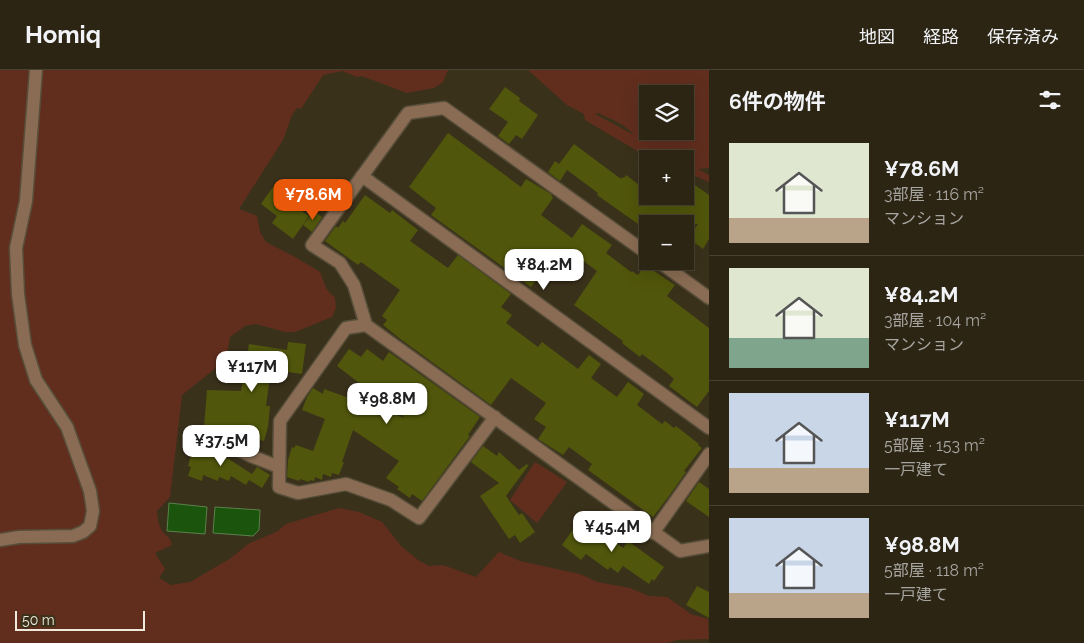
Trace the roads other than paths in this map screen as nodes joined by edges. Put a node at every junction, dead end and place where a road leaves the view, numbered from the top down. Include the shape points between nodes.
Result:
1 (36, 70) edge
2 (362, 176) junction
3 (639, 248) edge
4 (670, 270) edge
5 (709, 298) edge
6 (366, 325) junction
7 (495, 417) junction
8 (709, 428) edge
9 (227, 444) dead end
10 (709, 454) edge
11 (279, 467) junction
12 (653, 533) junction
13 (0, 540) edge
14 (709, 546) edge

1 - 13 street via 26,201 16,248 18,294 25,345 36,380 67,427 90,491 93,511 90,526 73,536
2 - 3 street via 408,113 444,108
2 - 6 street via 312,245 340,263 354,285
2 - 8 street
4 - 5 street
6 - 7 street
6 - 11 street via 346,328 280,421
7 - 11 street via 419,518 391,500 346,484 298,493 279,487
7 - 12 street
9 - 11 street
10 - 12 street
12 - 14 street via 680,551

